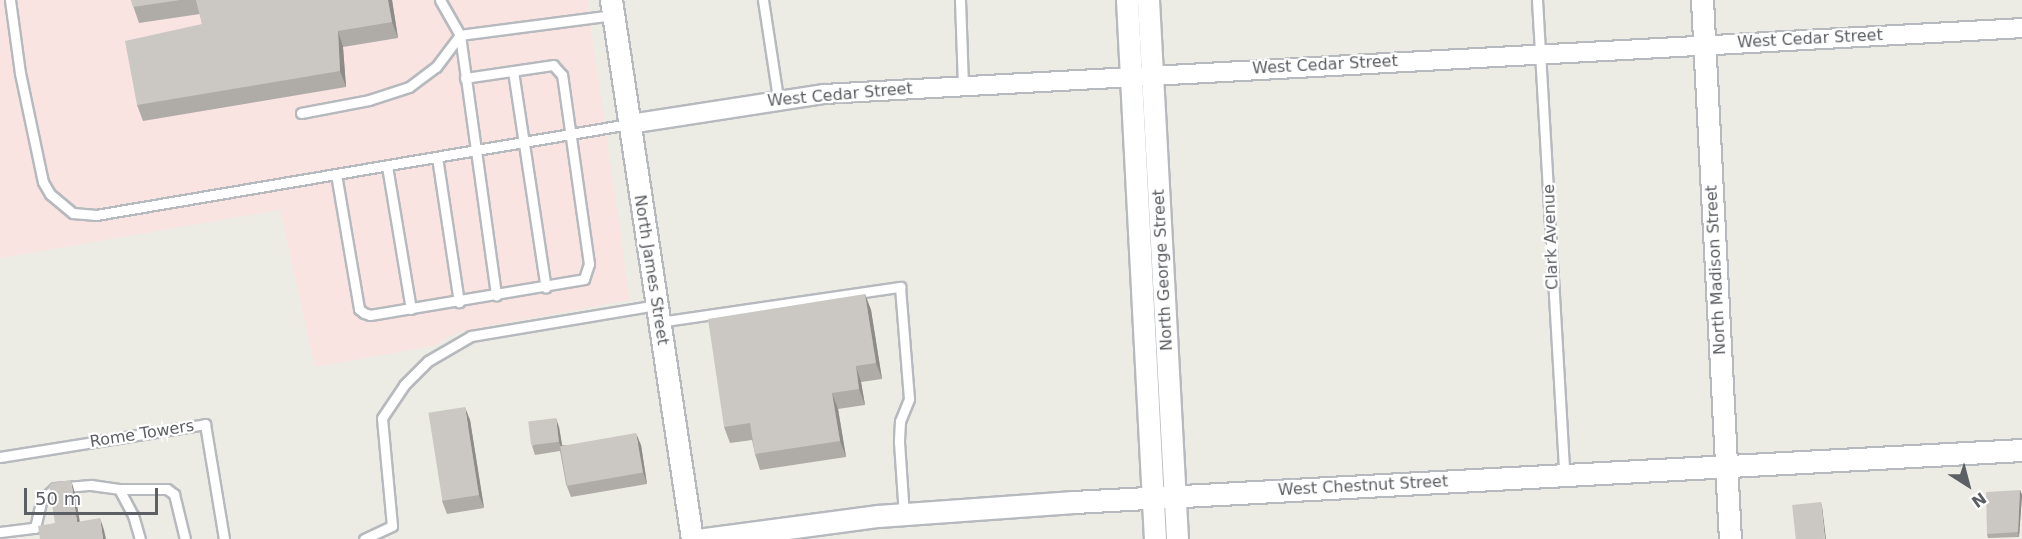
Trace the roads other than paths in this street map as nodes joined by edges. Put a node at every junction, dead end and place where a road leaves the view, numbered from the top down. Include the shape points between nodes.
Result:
1 (10, 0) edge
2 (440, 0) edge
3 (763, 0) edge
4 (960, 0) edge
5 (1127, 0) edge
6 (1148, 0) edge
7 (1537, 0) edge
8 (1702, 0) edge
9 (612, 7) edge
10 (2022, 27) edge
11 (460, 35) junction
12 (1704, 45) junction
13 (1540, 54) junction
14 (513, 71) junction
15 (1142, 75) junction
16 (465, 78) junction
17 (963, 85) junction
18 (778, 98) junction
19 (301, 113) dead end
20 (630, 124) junction
21 (573, 134) junction
22 (526, 142) junction
23 (474, 151) junction
24 (437, 157) junction
25 (387, 166) junction
26 (336, 174) junction
27 (546, 288) junction
28 (496, 296) junction
29 (459, 302) junction
30 (411, 309) junction
31 (658, 313) junction
32 (2022, 450) edge
33 (0, 457) edge
34 (1726, 467) junction
35 (1564, 475) junction
36 (119, 489) junction
37 (1175, 496) junction
38 (1152, 497) junction
39 (904, 514) junction
40 (35, 528) junction
41 (0, 532) edge
42 (37, 539) edge
43 (140, 539) edge
44 (184, 539) edge
45 (224, 539) edge
46 (364, 539) edge
47 (692, 539) edge
48 (705, 539) edge
49 (1155, 539) edge
50 (1178, 539) edge
51 (1730, 539) edge

1 - 26 lane via 20,73 43,182 50,194 73,213 96,215
2 - 11 lane
3 - 18 lane
4 - 17 lane
5 - 15 street, North George Street
6 - 15 street, North George Street
7 - 13 lane, Clark Avenue
8 - 12 street, North Madison Street
9 - 11 lane
9 - 20 street, North James Street
10 - 12 street, West Cedar Street
11 - 16 lane
11 - 19 lane via 436,67 409,87 369,100
12 - 13 street, West Cedar Street
12 - 34 street, North Madison Street
13 - 15 street, West Cedar Street
13 - 35 lane, Clark Avenue
14 - 16 lane
14 - 21 lane via 558,68
14 - 22 lane
15 - 17 street, West Cedar Street
15 - 37 street, North George Street
15 - 38 street, North George Street
16 - 23 lane
17 - 18 street, West Cedar Street
18 - 20 street, West Cedar Street
20 - 21 lane
20 - 31 street, North James Street
21 - 22 lane
21 - 27 lane via 589,273 574,284
22 - 23 lane
22 - 27 lane
23 - 24 lane
23 - 28 lane
24 - 25 lane
24 - 29 lane
25 - 26 lane
25 - 30 lane
26 - 30 lane via 359,309 370,315
27 - 28 lane
28 - 29 lane
29 - 30 lane
31 - 39 lane via 900,287 909,399 900,421 899,442
31 - 46 lane via 471,336 428,362 404,385 382,418 392,526
31 - 47 street, North James Street
32 - 34 street, West Chestnut Street
33 - 45 lane, Rome Towers via 205,424
34 - 35 street, West Chestnut Street
34 - 51 street, North Madison Street
35 - 37 street, West Chestnut Street
36 - 40 lane via 71,484 55,488 41,501
36 - 43 lane
36 - 44 lane via 167,489 174,494
37 - 38 street, West Chestnut Street
37 - 50 street, North George Street
38 - 39 street, West Chestnut Street
38 - 49 street, North George Street
39 - 48 street, West Chestnut Street
40 - 41 lane
40 - 42 lane

